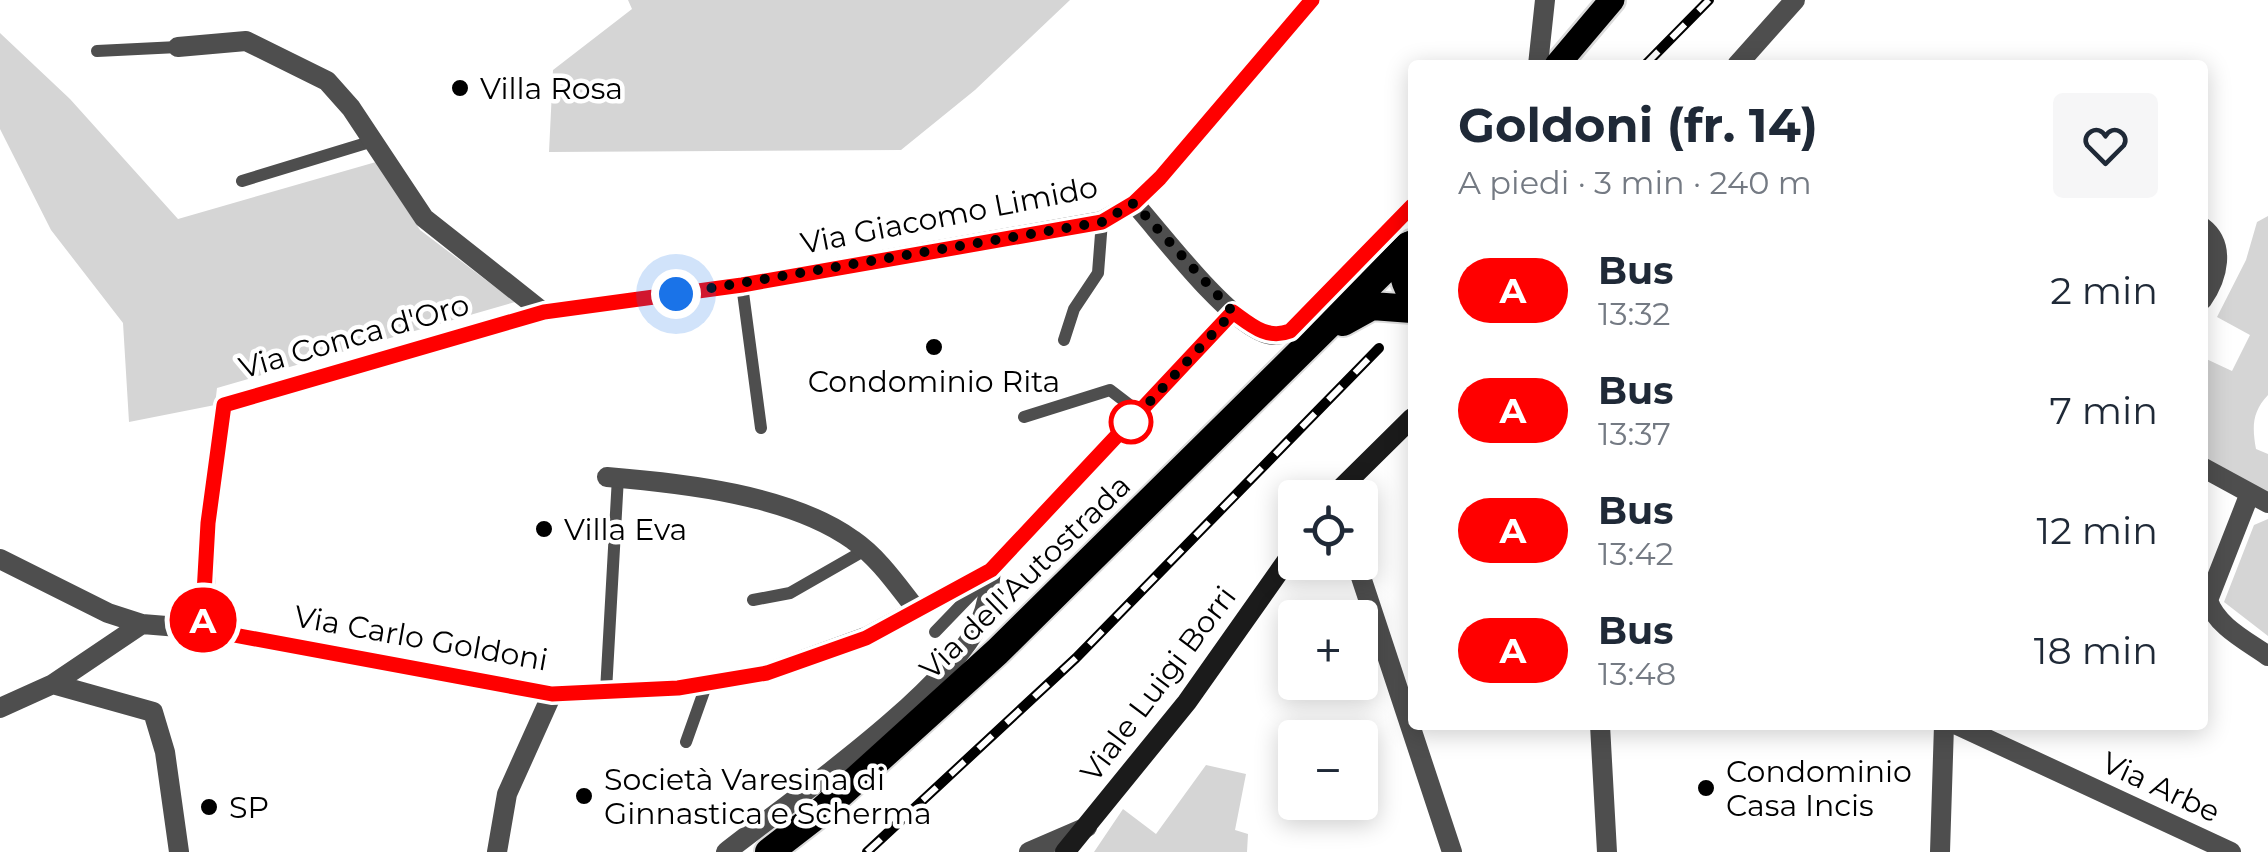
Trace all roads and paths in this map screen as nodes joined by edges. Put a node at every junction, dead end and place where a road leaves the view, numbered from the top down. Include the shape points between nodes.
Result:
1 (1312, 0) edge
2 (1545, 0) edge
3 (1612, 0) edge
4 (1795, 0) edge
5 (1592, 23) junction
6 (178, 47) joint
7 (97, 52) dead end
8 (1539, 60) edge
9 (1561, 60) edge
10 (1578, 60) edge
11 (1742, 60) edge
12 (373, 141) junction
13 (242, 181) dead end
14 (1134, 203) junction
15 (1408, 210) edge
16 (1102, 222) junction
17 (2208, 231) edge
18 (1408, 245) edge
19 (1408, 248) edge
20 (2208, 284) edge
21 (742, 285) junction
22 (1408, 290) edge
23 (1408, 298) edge
24 (544, 312) junction
25 (1233, 312) junction
26 (1316, 339) junction
27 (1064, 340) dead end
28 (1140, 413) junction
29 (1024, 417) dead end
30 (1408, 422) edge
31 (760, 428) dead end
32 (2208, 469) edge
33 (612, 477) joint
34 (1349, 480) edge
35 (2259, 498) edge
36 (865, 550) junction
37 (0, 559) edge
38 (991, 572) junction
39 (1278, 573) edge
40 (1362, 580) edge
41 (753, 600) dead end
42 (916, 609) junction
43 (142, 624) junction
44 (202, 629) junction
45 (935, 632) dead end
46 (2268, 656) edge
47 (708, 683) junction
48 (53, 684) junction
49 (606, 690) junction
50 (552, 694) junction
51 (0, 708) edge
52 (1408, 719) edge
53 (1412, 730) edge
54 (1600, 730) edge
55 (1944, 730) edge
56 (1968, 730) edge
57 (686, 742) dead end
58 (1087, 826) junction
59 (180, 852) edge
60 (497, 852) edge
61 (726, 852) edge
62 (769, 852) edge
63 (1028, 852) edge
64 (1065, 852) edge
65 (1452, 852) edge
66 (1607, 852) edge
67 (1940, 852) edge
68 (2231, 852) edge

1 - 14 street, Via Giacomo Limido
2 - 8 street
3 - 5 main road
4 - 11 street
5 - 9 main road
5 - 10 main road
6 - 7 lane
6 - 12 street via 246,41 309,70 352,108
12 - 13 lane
12 - 24 street via 424,218
14 - 16 street, Via Giacomo Limido
14 - 25 street
15 - 25 street via 1290,331 1260,332
16 - 21 street, Via Giacomo Limido
16 - 27 lane via 1098,274 1074,309
17 - 20 street via 2219,256
18 - 26 highway
19 - 22 main road via 1401,266
21 - 24 street, Via Giacomo Limido
21 - 31 lane
23 - 26 highway via 1362,309
24 - 44 street, Via Conca d'Oro via 224,405
25 - 28 street, Via Carlo Goldoni
26 - 62 highway, Via dell'Autostrada via 997,652
28 - 29 lane via 1110,390
28 - 38 street, Via Carlo Goldoni
30 - 34 main road
32 - 35 street
33 - 36 street via 768,501 832,526
33 - 49 lane
35 - 46 street via 2208,600 2229,628
36 - 41 lane via 790,593
36 - 42 street
37 - 43 street, Via Carlo Goldoni
38 - 42 street, Via Carlo Goldoni
38 - 45 lane
38 - 61 street via 987,606 956,658 888,722
39 - 58 main road, Viale Luigi Borri via 1188,702
40 - 52 street
42 - 47 street, Via Carlo Goldoni via 866,638 767,673
43 - 44 street, Via Carlo Goldoni
43 - 48 street
44 - 50 street, Via Carlo Goldoni
47 - 49 street, Via Carlo Goldoni
47 - 57 lane
48 - 51 street
48 - 59 street via 153,712
49 - 50 street, Via Carlo Goldoni
50 - 60 street via 507,794
53 - 65 street
54 - 66 street
55 - 67 street
56 - 68 street, Via Arbe
58 - 63 street
58 - 64 main road, Viale Luigi Borri

